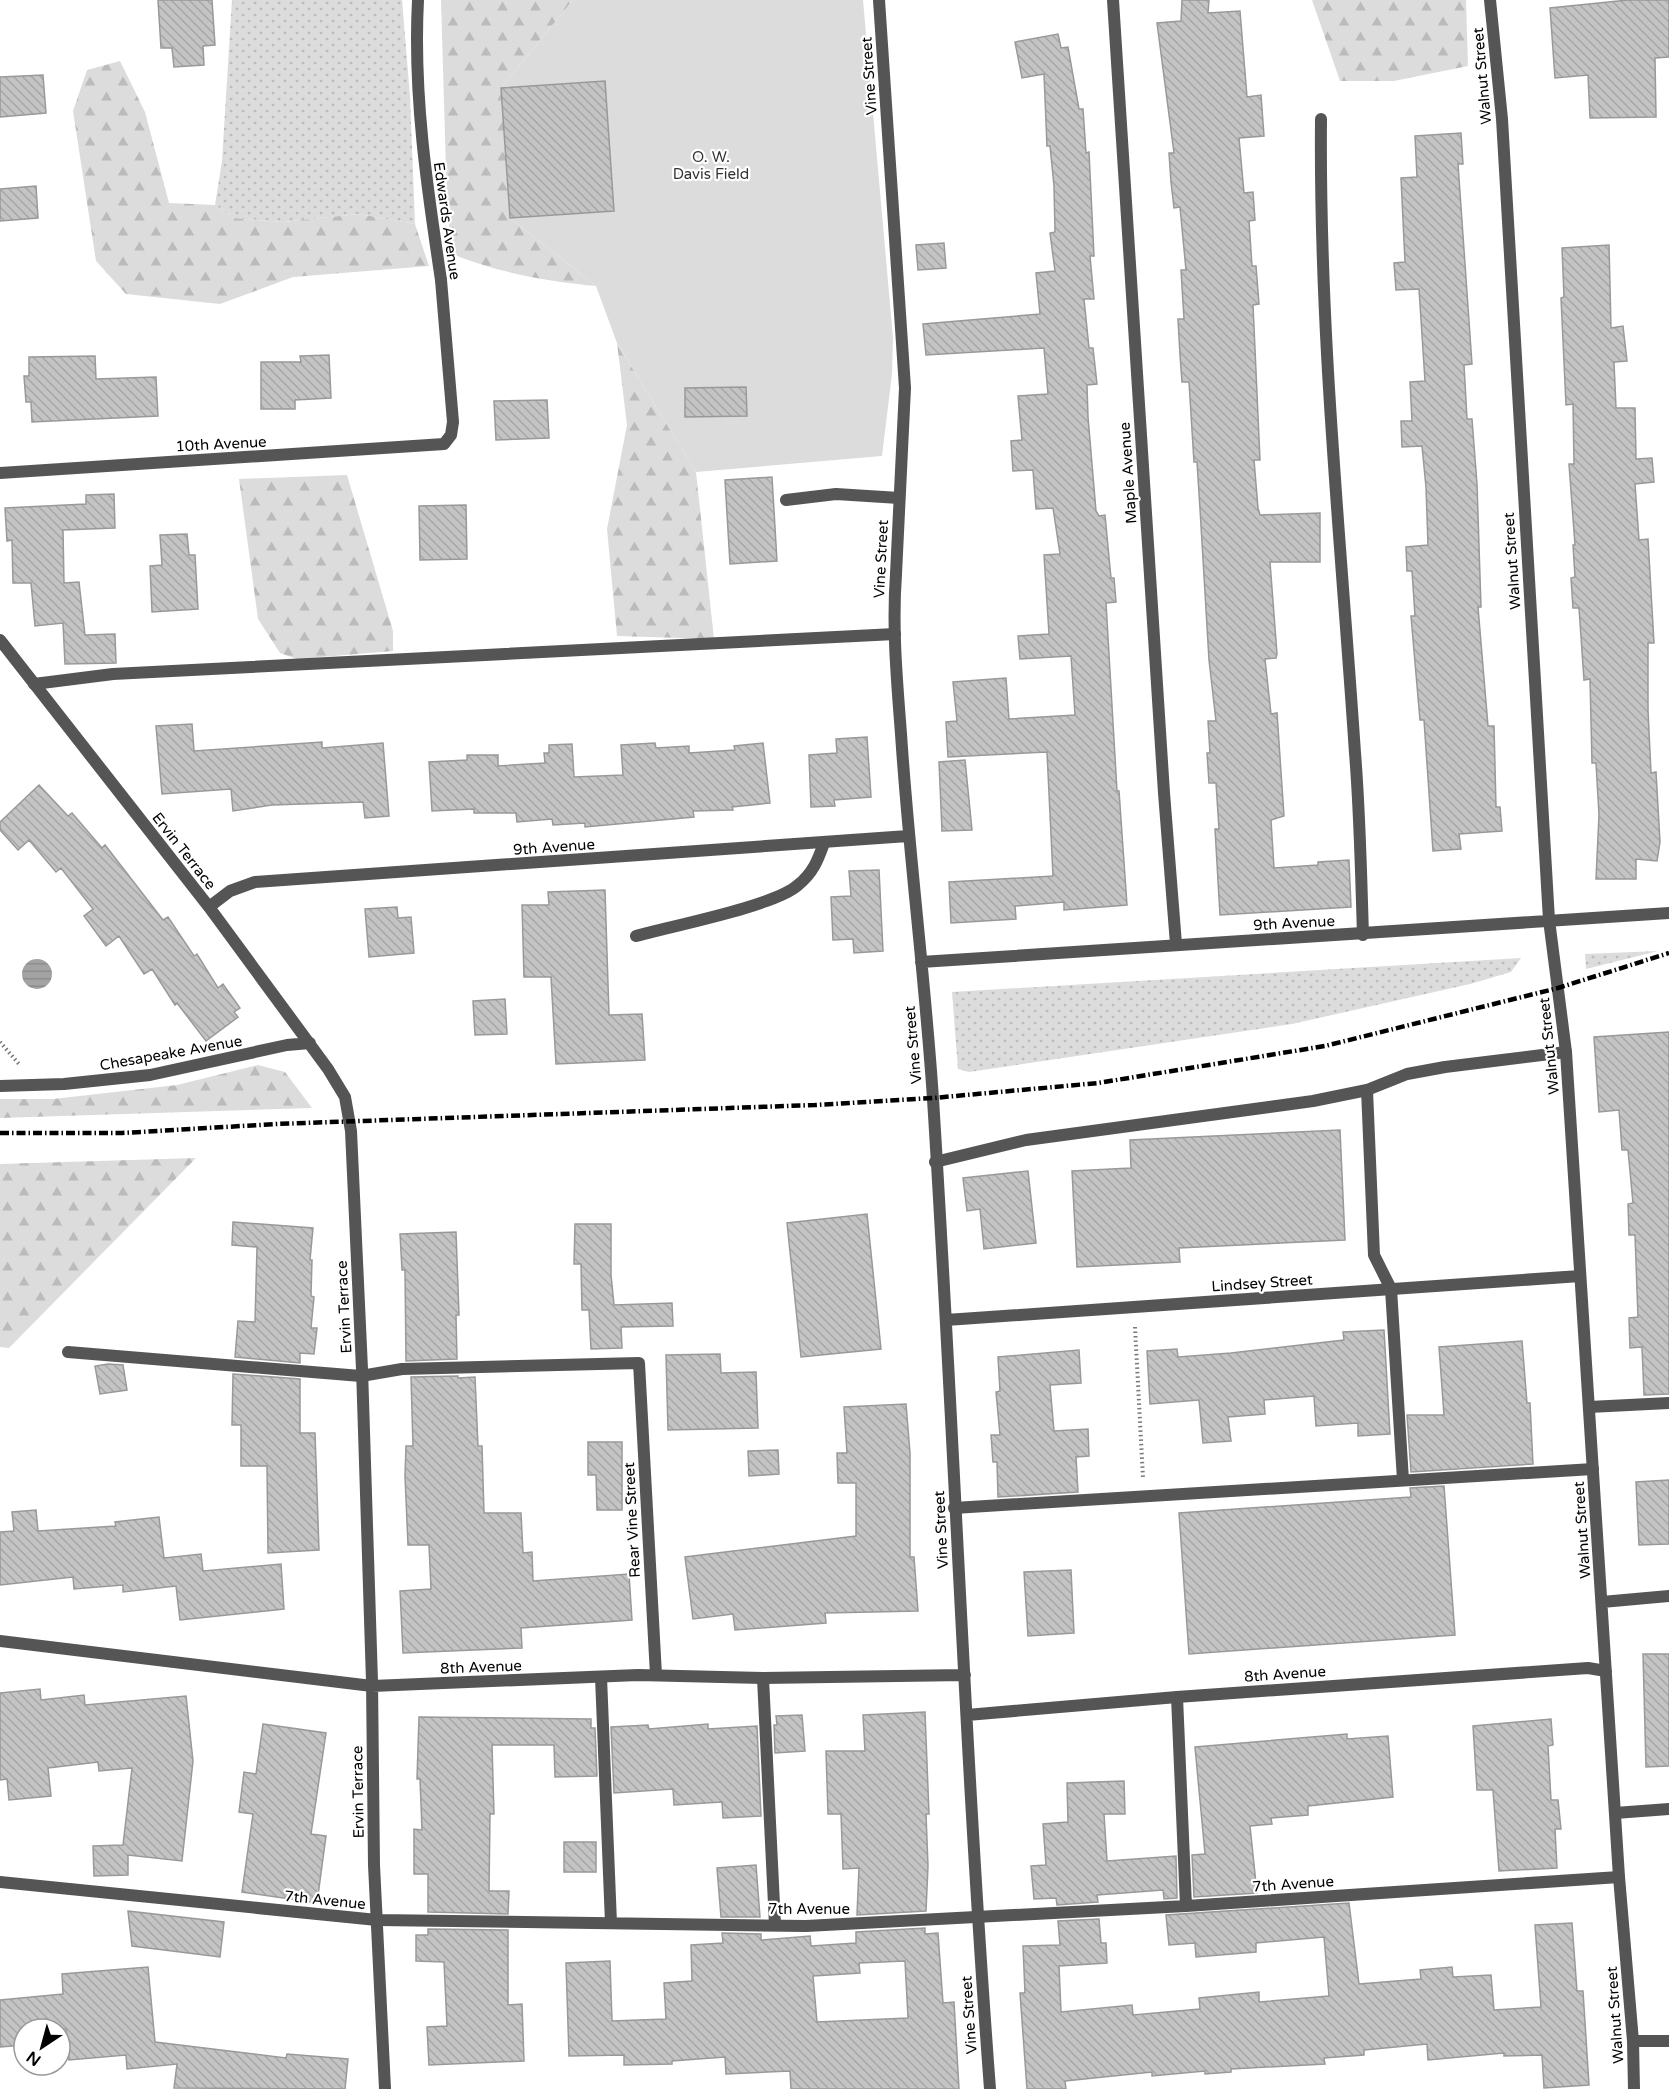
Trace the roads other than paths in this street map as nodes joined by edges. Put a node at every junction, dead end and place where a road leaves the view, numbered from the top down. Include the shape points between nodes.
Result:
1 (418, 0) edge
2 (879, 0) edge
3 (1113, 0) edge
4 (1490, 0) edge
5 (1321, 119) dead end
6 (444, 444) joint
7 (0, 473) edge
8 (899, 498) junction
9 (786, 500) dead end
10 (894, 634) junction
11 (0, 640) edge
12 (33, 684) junction
13 (908, 836) junction
14 (824, 843) junction
15 (209, 907) junction
16 (1669, 913) edge
17 (1549, 920) junction
18 (1363, 935) junction
19 (636, 936) dead end
20 (1176, 944) junction
21 (921, 962) junction
22 (310, 1043) junction
23 (1566, 1052) junction
24 (0, 1086) edge
25 (1367, 1090) junction
26 (935, 1162) junction
27 (1580, 1276) junction
28 (1391, 1289) junction
29 (946, 1320) junction
30 (68, 1352) dead end
31 (361, 1376) junction
32 (1669, 1403) edge
33 (1589, 1407) junction
34 (1593, 1469) junction
35 (1403, 1480) junction
36 (954, 1508) junction
37 (1669, 1596) edge
38 (1602, 1602) junction
39 (0, 1641) edge
40 (1606, 1671) junction
41 (656, 1675) junction
42 (965, 1675) junction
43 (600, 1677) junction
44 (763, 1678) junction
45 (372, 1686) junction
46 (1177, 1697) junction
47 (967, 1715) junction
48 (1669, 1809) edge
49 (1615, 1813) junction
50 (1619, 1876) junction
51 (0, 1882) edge
52 (1186, 1906) junction
53 (977, 1919) junction
54 (377, 1920) junction
55 (611, 1923) junction
56 (775, 1925) junction
57 (1633, 2041) junction
58 (1669, 2041) edge
59 (385, 2089) edge
60 (990, 2089) edge
61 (1634, 2089) edge

1 - 6 street, Edwards Avenue via 416,38 424,164 441,280 453,422 451,435
2 - 8 street, Vine Street via 905,388
3 - 20 street, Maple Avenue
4 - 17 street, Walnut Street via 1502,119
5 - 18 street via 1320,198 1331,414 1356,754
6 - 7 street, 10th Avenue
8 - 9 street via 836,494
8 - 10 street, Vine Street
10 - 12 street via 113,674
10 - 13 street, Vine Street
11 - 12 street, Ervin Terrace
12 - 15 street, Ervin Terrace
13 - 14 street, 9th Avenue
13 - 21 street, Vine Street
14 - 15 street, 9th Avenue via 255,882 230,891
14 - 19 street via 814,869 796,887 761,902
15 - 22 street, Ervin Terrace
16 - 17 street, 9th Avenue
17 - 18 street, 9th Avenue
17 - 23 street, Walnut Street
18 - 20 street, 9th Avenue
20 - 21 street, 9th Avenue
21 - 26 street, Vine Street
22 - 24 street, Chesapeake Avenue via 114,1080
22 - 31 street, Ervin Terrace via 345,1097 351,1131
23 - 25 street via 1407,1074
23 - 27 street, Walnut Street
25 - 26 street via 1313,1101 1026,1140
25 - 28 street via 1374,1255
26 - 29 street, Vine Street
27 - 28 street, Lindsey Street
27 - 33 street, Walnut Street
28 - 29 street, Lindsey Street
28 - 35 street
29 - 36 street, Vine Street
30 - 31 street
31 - 41 street, Rear Vine Street via 402,1369 639,1363
31 - 45 street, Ervin Terrace
32 - 33 street
33 - 34 street, Walnut Street
34 - 35 street
34 - 38 street, Walnut Street
35 - 36 street
36 - 42 street, Vine Street
37 - 38 street
38 - 40 street, Walnut Street
39 - 45 street, 8th Avenue
40 - 46 street, 8th Avenue via 1588,1668
40 - 49 street, Walnut Street
41 - 43 street, 8th Avenue
41 - 44 street, 8th Avenue
42 - 44 street, 8th Avenue
42 - 47 street, Vine Street
43 - 45 street, 8th Avenue
43 - 55 street
44 - 56 street
45 - 54 street, Ervin Terrace
46 - 47 street, 8th Avenue
46 - 52 street
47 - 53 street, Vine Street
48 - 49 street
49 - 50 street, Walnut Street
50 - 52 street, 7th Avenue
50 - 57 street, Walnut Street
51 - 54 street, 7th Avenue
52 - 53 street, 7th Avenue
53 - 56 street, 7th Avenue
53 - 60 street, Vine Street
54 - 55 street, 7th Avenue
54 - 59 street, Ervin Terrace
55 - 56 street, 7th Avenue
57 - 58 street
57 - 61 street, Walnut Street

